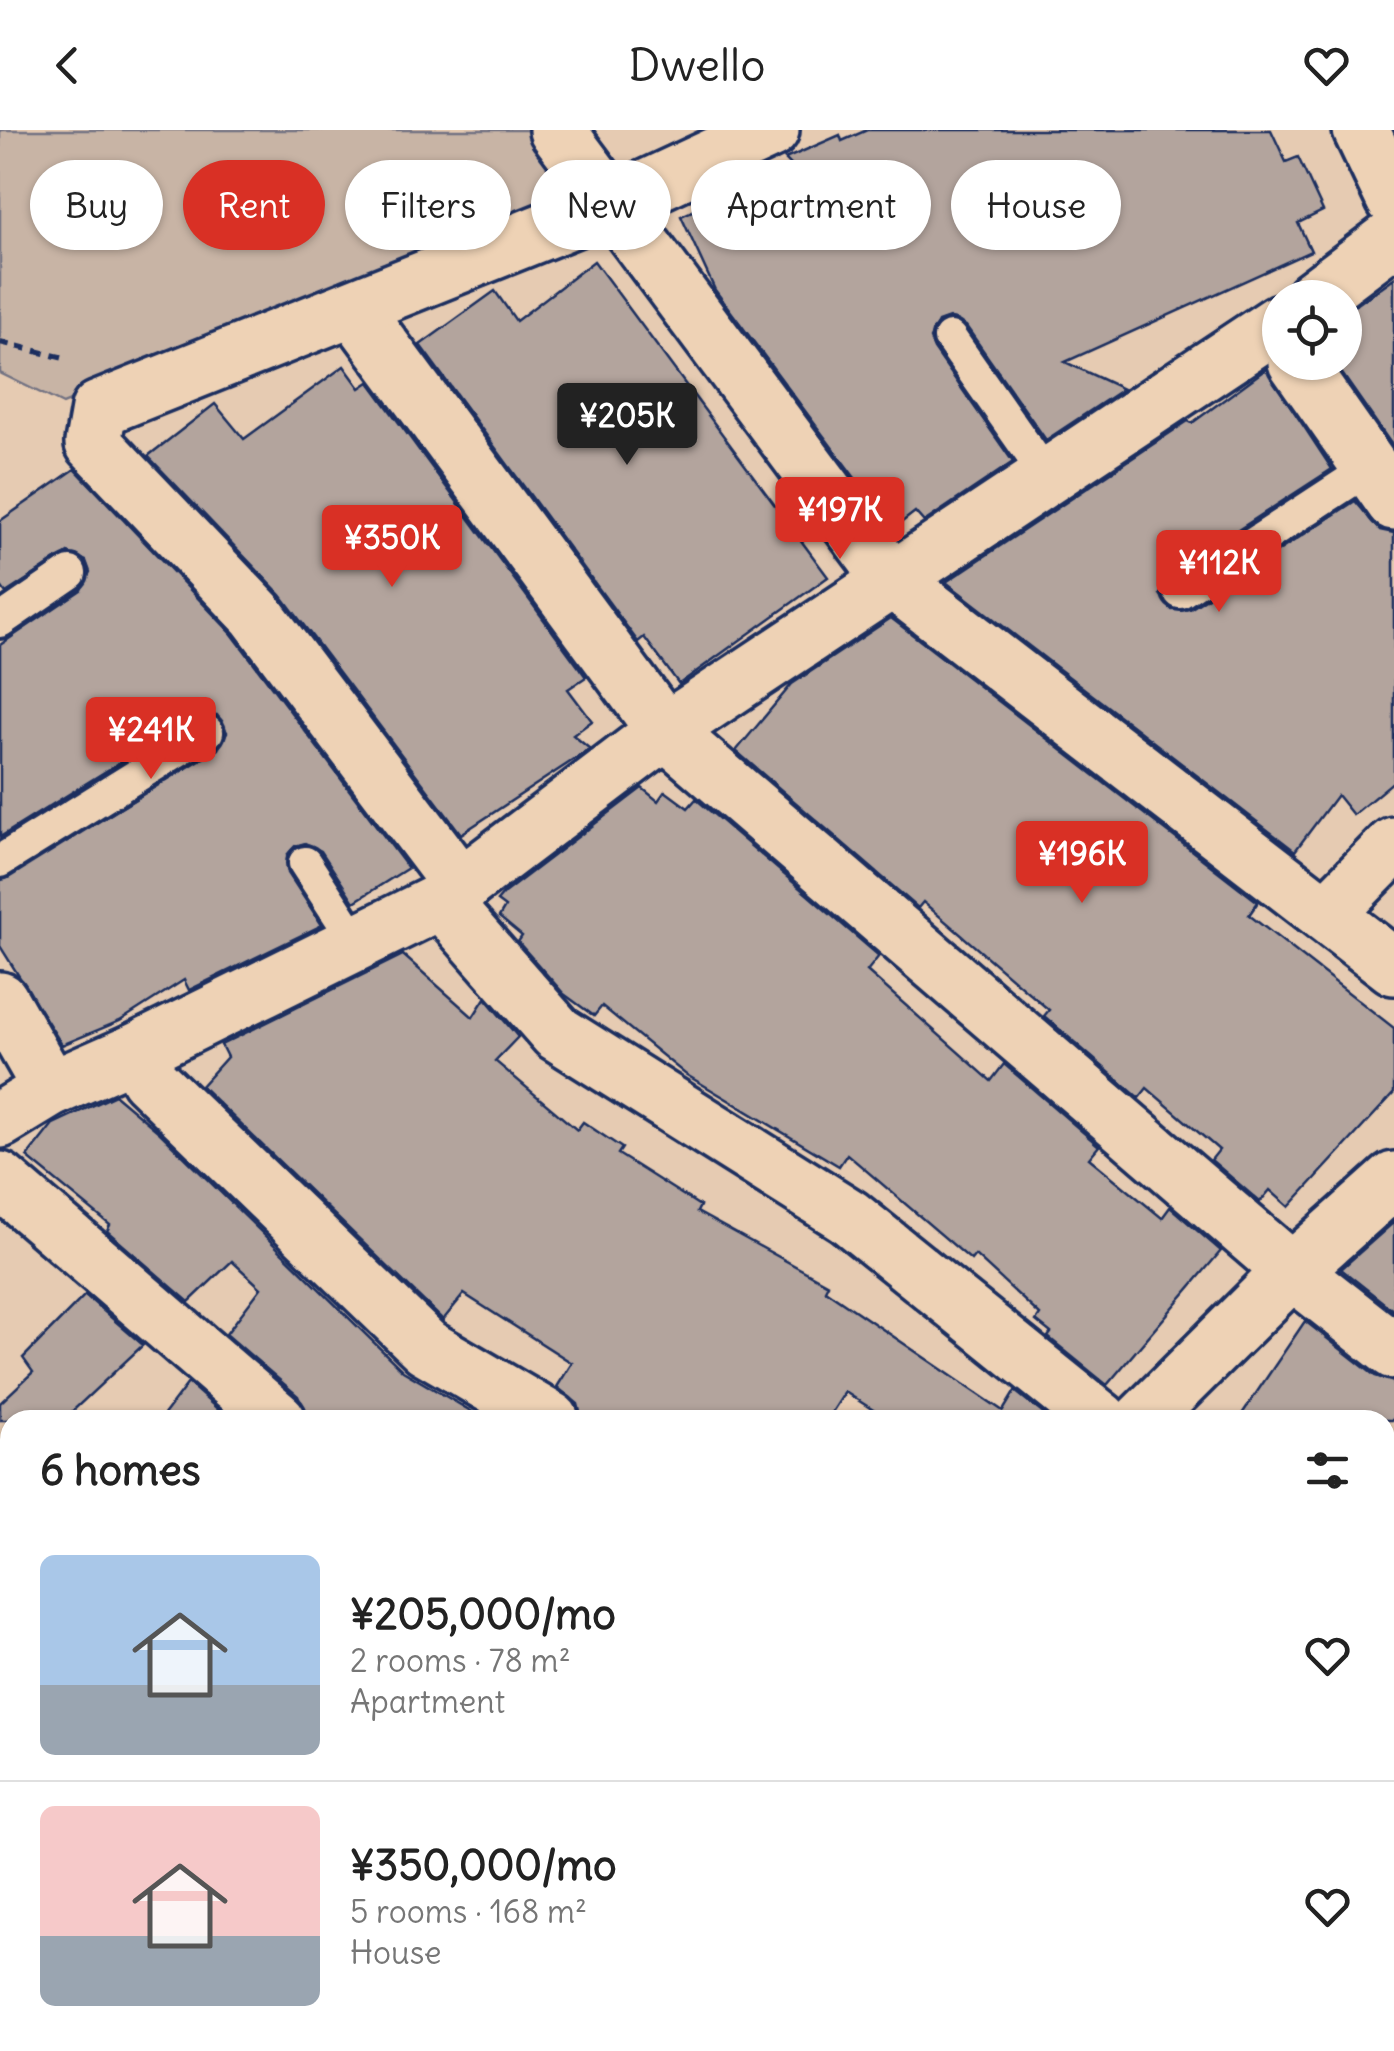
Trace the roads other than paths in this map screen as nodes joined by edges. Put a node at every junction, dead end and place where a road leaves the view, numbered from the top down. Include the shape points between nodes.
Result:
1 (557, 130) edge
2 (771, 130) edge
3 (1361, 130) edge
4 (579, 160) edge
5 (671, 177) edge
6 (1394, 199) edge
7 (531, 238) edge
8 (1394, 238) edge
9 (646, 250) edge
10 (1346, 280) edge
11 (356, 310) junction
12 (950, 338) dead end
13 (1262, 346) edge
14 (1318, 380) edge
15 (1048, 478) junction
16 (1382, 485) edge
17 (70, 572) dead end
18 (890, 578) junction
19 (1180, 592) dead end
20 (0, 621) edge
21 (665, 731) junction
22 (207, 732) dead end
23 (1394, 845) edge
24 (0, 861) edge
25 (306, 863) dead end
26 (451, 894) junction
27 (1326, 914) junction
28 (357, 942) junction
29 (1394, 967) edge
30 (0, 1000) edge
31 (135, 1052) junction
32 (51, 1088) junction
33 (0, 1120) edge
34 (0, 1180) edge
35 (1394, 1180) edge
36 (1292, 1271) junction
37 (1394, 1351) edge
38 (266, 1410) edge
39 (534, 1410) edge
40 (1089, 1410) edge
41 (1152, 1410) edge

1 - 4 street
2 - 5 street
3 - 6 street
7 - 11 street
8 - 10 street
9 - 18 street
11 - 21 street
11 - 26 street via 99,409 93,444 256,614
12 - 15 lane
13 - 15 street
14 - 16 street
15 - 18 street
16 - 19 lane
17 - 20 lane
18 - 21 street
18 - 27 street
21 - 26 street
21 - 36 street
22 - 24 lane
23 - 27 street
25 - 28 lane
26 - 28 street
26 - 40 street via 557,1033 848,1216
27 - 29 street
28 - 31 street
30 - 32 street
31 - 32 street
31 - 39 street via 148,1078 426,1347
32 - 33 street
34 - 38 street
35 - 36 street
36 - 37 street
36 - 41 street

